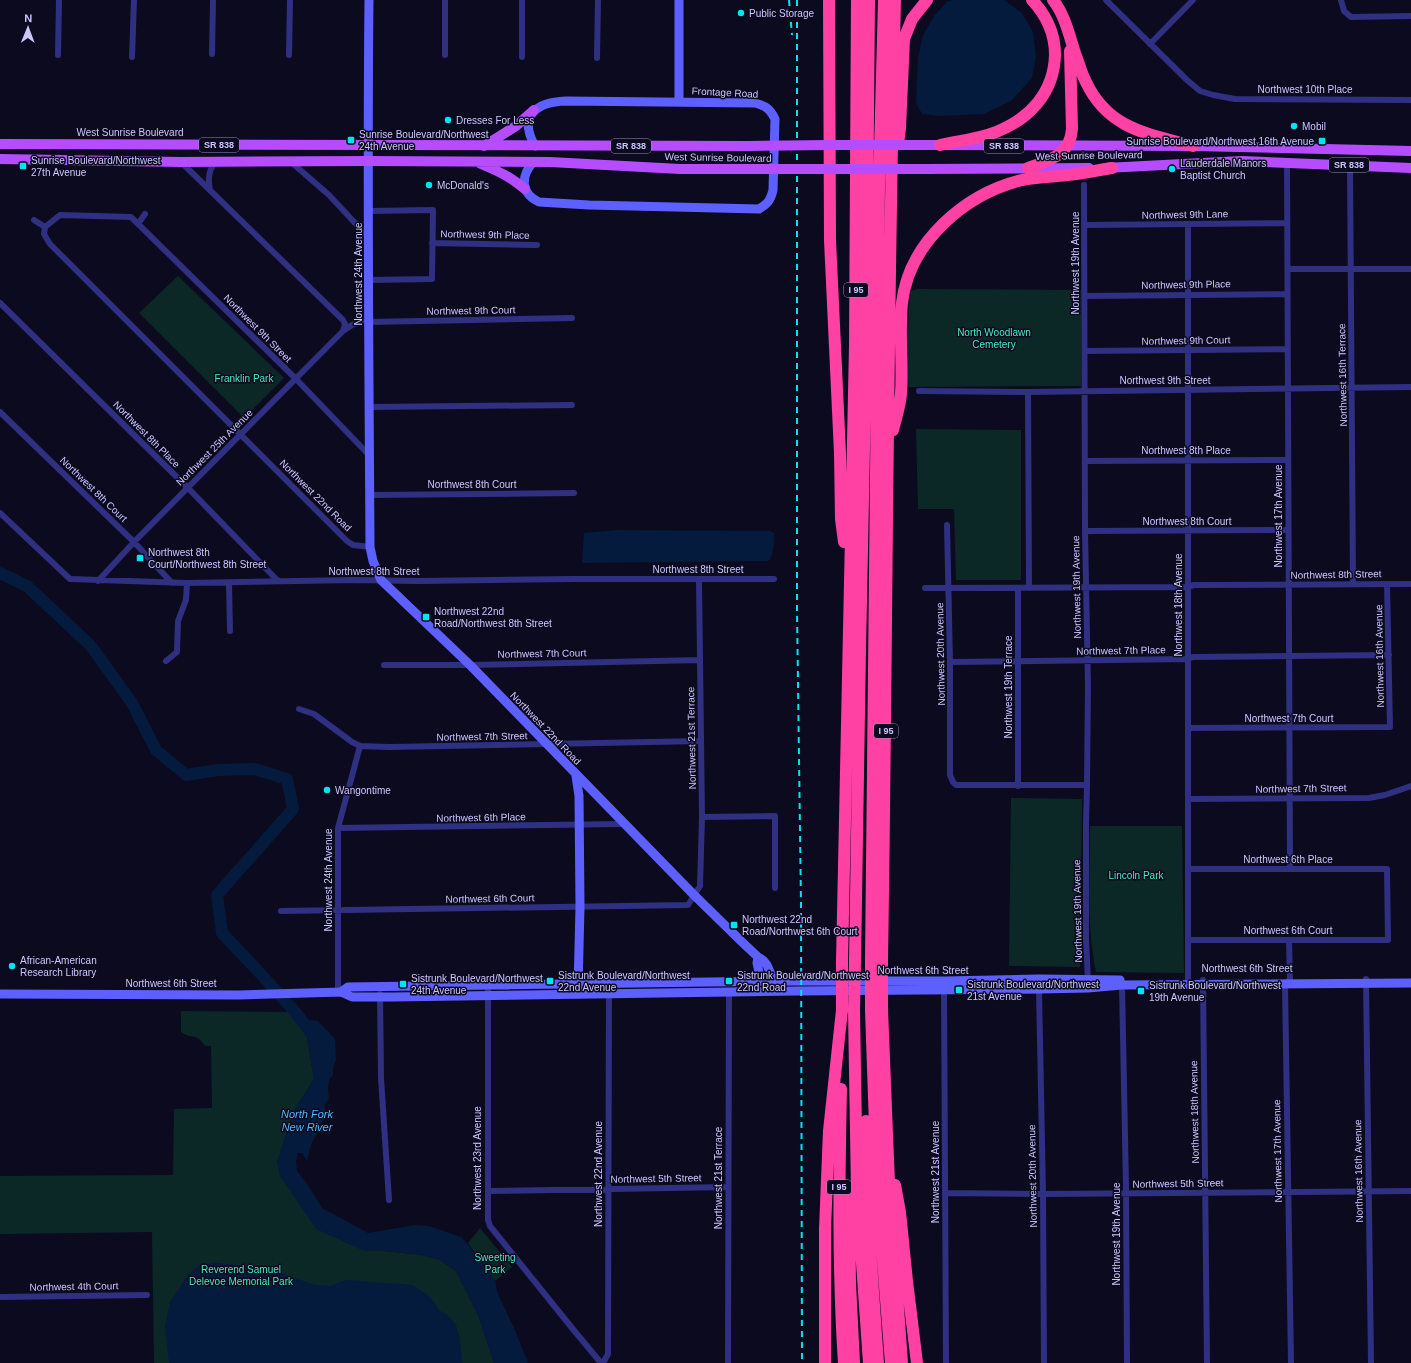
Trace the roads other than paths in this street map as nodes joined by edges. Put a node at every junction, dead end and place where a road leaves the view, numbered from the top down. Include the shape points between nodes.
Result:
1 (58, 0) edge
2 (134, 0) edge
3 (213, 0) edge
4 (290, 0) edge
5 (369, 0) edge
6 (445, 0) edge
7 (522, 0) edge
8 (598, 0) edge
9 (679, 0) edge
10 (829, 0) edge
11 (858, 0) edge
12 (870, 0) edge
13 (884, 0) edge
14 (895, 0) edge
15 (927, 0) edge
16 (1032, 0) edge
17 (1053, 0) edge
18 (1106, 0) edge
19 (1193, 0) edge
20 (1341, 0) edge
21 (1411, 16) edge
22 (1069, 36) junction
23 (1150, 44) junction
24 (212, 54) dead end
25 (58, 55) dead end
26 (289, 55) dead end
27 (445, 55) dead end
28 (132, 57) dead end
29 (522, 57) dead end
30 (597, 58) dead end
31 (1411, 100) edge
32 (679, 101) junction
33 (534, 110) junction
34 (0, 144) edge
35 (830, 144) junction
36 (940, 145) junction
37 (368, 146) junction
38 (483, 146) junction
39 (535, 146) junction
40 (1068, 146) junction
41 (1193, 146) junction
42 (1411, 151) edge
43 (0, 159) edge
44 (368, 161) junction
45 (181, 162) junction
46 (216, 162) junction
47 (290, 162) junction
48 (474, 162) junction
49 (533, 162) junction
50 (1287, 163) junction
51 (1350, 165) junction
52 (1028, 168) junction
53 (1112, 168) junction
54 (1411, 168) edge
55 (830, 170) junction
56 (890, 185) junction
57 (1084, 185) dead end
58 (525, 189) junction
59 (210, 190) junction
60 (368, 211) junction
61 (145, 214) dead end
62 (34, 220) dead end
63 (1287, 223) junction
64 (138, 224) junction
65 (1188, 224) junction
66 (1084, 225) junction
67 (45, 227) junction
68 (368, 237) junction
69 (432, 243) junction
70 (537, 245) dead end
71 (1288, 269) junction
72 (1351, 269) junction
73 (1411, 269) edge
74 (368, 280) junction
75 (1188, 294) junction
76 (1287, 294) junction
77 (1085, 296) junction
78 (0, 303) edge
79 (572, 318) dead end
80 (343, 320) junction
81 (366, 322) junction
82 (344, 329) junction
83 (1288, 349) junction
84 (1188, 350) junction
85 (1085, 352) junction
86 (296, 379) junction
87 (1352, 387) junction
88 (1411, 388) edge
89 (1287, 389) junction
90 (1187, 390) junction
91 (919, 391) dead end
92 (1085, 391) junction
93 (1028, 392) junction
94 (572, 405) dead end
95 (370, 407) junction
96 (0, 412) edge
97 (241, 434) junction
98 (369, 455) junction
99 (888, 456) junction
100 (1187, 460) junction
101 (1288, 460) junction
102 (1085, 461) junction
103 (188, 488) junction
104 (574, 493) dead end
105 (370, 495) junction
106 (0, 513) edge
107 (947, 525) dead end
108 (1288, 530) junction
109 (1085, 531) junction
110 (1187, 531) junction
111 (134, 542) junction
112 (370, 547) junction
113 (774, 579) dead end
114 (381, 580) junction
115 (699, 580) junction
116 (98, 581) junction
117 (278, 581) junction
118 (849, 581) junction
119 (172, 583) junction
120 (187, 583) junction
121 (229, 583) junction
122 (1353, 584) junction
123 (1387, 584) junction
124 (1411, 584) edge
125 (1289, 585) junction
126 (1187, 587) junction
127 (925, 588) dead end
128 (949, 588) junction
129 (1018, 588) junction
130 (1029, 588) junction
131 (1086, 588) junction
132 (230, 631) dead end
133 (1389, 655) junction
134 (1290, 656) junction
135 (1188, 659) junction
136 (700, 660) junction
137 (1087, 660) junction
138 (166, 661) dead end
139 (1017, 661) junction
140 (950, 662) junction
141 (384, 665) dead end
142 (470, 665) junction
143 (299, 709) dead end
144 (1290, 727) junction
145 (1390, 727) joint
146 (1188, 728) junction
147 (701, 741) junction
148 (546, 744) junction
149 (360, 746) junction
150 (576, 776) junction
151 (1087, 785) junction
152 (586, 786) junction
153 (1018, 786) junction
154 (1411, 786) edge
155 (579, 796) junction
156 (1290, 798) junction
157 (1188, 799) junction
158 (702, 817) junction
159 (624, 824) junction
160 (579, 826) junction
161 (338, 828) junction
162 (1290, 868) junction
163 (1188, 869) junction
164 (775, 888) dead end
165 (694, 895) junction
166 (580, 907) junction
167 (339, 910) junction
168 (281, 911) dead end
169 (1188, 940) junction
170 (1289, 940) junction
171 (1388, 940) joint
172 (758, 957) junction
173 (876, 961) junction
174 (1411, 978) edge
175 (761, 981) junction
176 (774, 981) junction
177 (1366, 981) junction
178 (1188, 982) junction
179 (1203, 982) junction
180 (1287, 982) junction
181 (1411, 983) edge
182 (578, 984) junction
183 (609, 984) junction
184 (1088, 984) junction
185 (945, 985) junction
186 (1122, 985) junction
187 (488, 986) junction
188 (380, 987) junction
189 (1039, 989) junction
190 (340, 992) junction
191 (729, 992) junction
192 (0, 994) edge
193 (578, 994) junction
194 (609, 994) junction
195 (488, 996) junction
196 (380, 997) junction
197 (848, 1010) junction
198 (876, 1010) junction
199 (871, 1034) junction
200 (887, 1134) junction
201 (728, 1187) junction
202 (609, 1189) junction
203 (488, 1191) junction
204 (1288, 1191) junction
205 (1368, 1191) junction
206 (1411, 1191) edge
207 (1205, 1192) junction
208 (945, 1193) junction
209 (1126, 1193) junction
210 (1043, 1194) junction
211 (389, 1200) dead end
212 (147, 1295) dead end
213 (0, 1297) edge
214 (602, 1363) edge
215 (728, 1363) edge
216 (825, 1363) edge
217 (844, 1363) edge
218 (854, 1363) edge
219 (868, 1363) edge
220 (878, 1363) edge
221 (891, 1363) edge
222 (902, 1363) edge
223 (917, 1363) edge
224 (946, 1363) edge
225 (1044, 1363) edge
226 (1127, 1363) edge
227 (1207, 1363) edge
228 (1291, 1363) edge
229 (1371, 1363) edge

1 - 25 street
2 - 28 street
3 - 24 street
4 - 26 street
5 - 37 street, Northwest 24th Avenue
6 - 27 street
7 - 29 street
8 - 30 street
9 - 32 street
10 - 35 highway
11 - 118 highway, I 95 via 856,308
12 - 197 highway, bridge via 855,961
13 - 173 highway via 875,649
14 - 56 highway, I 95
15 - 56 highway via 912,19 904,39 900,128
16 - 36 highway via 1045,17 1054,44 1052,75 1043,96 1028,114 1008,126 989,134
17 - 22 highway
18 - 23 street
19 - 23 street
20 - 21 street via 1344,11 1351,17
22 - 40 highway via 1072,129
22 - 41 highway via 1086,82 1099,103 1112,116 1139,131
23 - 31 street, Northwest 10th Place via 1200,91 1213,95 1235,99
32 - 33 street, Frontage Road via 557,102 542,105
32 - 58 street, Frontage Road via 755,103 766,106 771,111 775,119 774,190 766,205 759,209 551,203 532,199
33 - 38 main road via 516,126
33 - 39 street via 528,130
34 - 37 main road, West Sunrise Boulevard / SR 838
35 - 36 main road, West Sunrise Boulevard / SR 838, bridge
35 - 39 main road, West Sunrise Boulevard / SR 838, bridge
35 - 55 highway
36 - 40 main road, West Sunrise Boulevard / SR 838
37 - 38 main road, West Sunrise Boulevard / SR 838
37 - 44 street, Northwest 24th Avenue
38 - 39 main road, West Sunrise Boulevard / SR 838
40 - 41 main road, West Sunrise Boulevard / SR 838
40 - 52 highway via 1053,158
41 - 42 main road, West Sunrise Boulevard / SR 838
43 - 45 main road, West Sunrise Boulevard / SR 838
44 - 47 main road, West Sunrise Boulevard / SR 838
44 - 48 main road, West Sunrise Boulevard / SR 838
44 - 60 street, Northwest 24th Avenue
45 - 46 main road, West Sunrise Boulevard / SR 838
45 - 59 street
46 - 47 main road, West Sunrise Boulevard / SR 838
46 - 59 street via 211,166
47 - 68 street via 329,195
48 - 49 main road, West Sunrise Boulevard / SR 838
48 - 58 main road via 502,173
49 - 55 main road, West Sunrise Boulevard / SR 838, bridge via 680,169
49 - 58 street via 525,176
50 - 51 main road, West Sunrise Boulevard / SR 838
50 - 53 main road, West Sunrise Boulevard / SR 838 via 1242,161
50 - 63 street, Northwest 17th Avenue
51 - 54 main road, West Sunrise Boulevard / SR 838
51 - 72 street, Northwest 16th Terrace
52 - 53 main road, West Sunrise Boulevard / SR 838
52 - 55 main road, West Sunrise Boulevard / SR 838, bridge
53 - 99 highway via 1029,179 1005,185 966,205 930,239 913,268 904,295 901,395
55 - 118 highway via 830,262 841,519
56 - 99 highway, I 95
57 - 66 street, Northwest 19th Avenue
59 - 80 street
60 - 68 street, Northwest 24th Avenue
60 - 69 street, Northwest 9th Place via 433,210
61 - 64 street
62 - 67 street
63 - 65 street, Northwest 9th Lane
63 - 71 street, Northwest 17th Avenue
64 - 67 street, Northwest 9th Street via 131,217 60,215
64 - 86 street, Northwest 9th Street
65 - 66 street, Northwest 9th Lane
65 - 75 street, Northwest 18th Avenue
66 - 77 street, Northwest 19th Avenue
67 - 97 street, Northwest 22nd Road via 44,234 50,244
68 - 74 street, Northwest 24th Avenue
69 - 70 street, Northwest 9th Place
69 - 74 street, Northwest 9th Place via 432,279
71 - 72 street
71 - 76 street, Northwest 17th Avenue
72 - 73 street
72 - 87 street, Northwest 16th Terrace
74 - 81 street, Northwest 24th Avenue
75 - 76 street, Northwest 9th Place
75 - 77 street, Northwest 9th Place
75 - 84 street, Northwest 18th Avenue
76 - 83 street, Northwest 17th Avenue
77 - 85 street, Northwest 19th Avenue
78 - 103 street, Northwest 8th Place
79 - 81 street, Northwest 9th Court
80 - 81 street
80 - 82 street
81 - 82 street, Northwest 9th Court
81 - 95 street, Northwest 24th Avenue
82 - 86 street, Northwest 25th Avenue
83 - 84 street, Northwest 9th Court
83 - 89 street, Northwest 17th Avenue
84 - 85 street, Northwest 9th Court
84 - 90 street, Northwest 18th Avenue
85 - 92 street, Northwest 19th Avenue
86 - 97 street, Northwest 25th Avenue
86 - 98 street, Northwest 9th Street
87 - 88 street, Northwest 9th Street
87 - 89 street, Northwest 9th Street
87 - 122 street, Northwest 16th Terrace
89 - 90 street, Northwest 9th Street
89 - 101 street, Northwest 17th Avenue
90 - 92 street, Northwest 9th Street
90 - 100 street, Northwest 18th Avenue
91 - 93 street, Northwest 9th Street
92 - 93 street, Northwest 9th Street
92 - 102 street, Northwest 19th Avenue
93 - 130 street
94 - 95 street
95 - 98 street, Northwest 24th Avenue
96 - 111 street, Northwest 8th Court
97 - 103 street, Northwest 25th Avenue
97 - 112 street, Northwest 22nd Road via 347,541 353,545
98 - 105 street, Northwest 24th Avenue
99 - 173 highway, I 95 via 887,599
100 - 101 street, Northwest 8th Place
100 - 102 street, Northwest 8th Place
100 - 110 street, Northwest 18th Avenue
101 - 108 street, Northwest 17th Avenue
102 - 109 street, Northwest 19th Avenue
103 - 111 street, Northwest 25th Avenue
103 - 117 street, Northwest 8th Place
104 - 105 street, Northwest 8th Court
105 - 112 street, Northwest 24th Avenue
106 - 116 street, Northwest 8th Street via 70,579
107 - 128 street, Northwest 20th Avenue
108 - 110 street, Northwest 8th Court
108 - 125 street, Northwest 17th Avenue
109 - 110 street, Northwest 8th Court
109 - 131 street, Northwest 19th Avenue
110 - 126 street, Northwest 18th Avenue
111 - 116 street, Northwest 25th Avenue
111 - 119 street, Northwest 8th Court
112 - 114 street, Northwest 22nd Road
113 - 115 street, Northwest 8th Street
114 - 115 street, Northwest 8th Street
114 - 117 street, Northwest 8th Street
114 - 142 street, Northwest 22nd Road
115 - 136 street, Northwest 21st Terrace
116 - 119 street, Northwest 8th Street
117 - 121 street, Northwest 8th Street
118 - 197 highway, I 95, bridge via 842,961
119 - 120 street, Northwest 8th Street
120 - 121 street, Northwest 8th Street
120 - 138 street via 186,600 178,621 176,652
121 - 132 street
122 - 123 street, Northwest 8th Street
122 - 125 street, Northwest 8th Street
123 - 124 street, Northwest 8th Street
123 - 133 street, Northwest 16th Avenue
125 - 126 street, Northwest 8th Street
125 - 134 street, Northwest 17th Avenue
126 - 131 street, Northwest 8th Street
126 - 135 street, Northwest 18th Avenue
127 - 128 street, Northwest 8th Street
128 - 129 street, Northwest 8th Street
128 - 140 street, Northwest 20th Avenue
129 - 130 street, Northwest 8th Street
129 - 139 street, Northwest 19th Terrace
130 - 131 street, Northwest 8th Street
131 - 137 street, Northwest 19th Avenue
133 - 134 street, Northwest 7th Place
133 - 145 street, Northwest 16th Avenue
134 - 135 street, Northwest 7th Place
134 - 144 street, Northwest 17th Avenue
135 - 137 street, Northwest 7th Place
135 - 146 street, Northwest 18th Avenue
136 - 142 street, Northwest 7th Court
136 - 147 street, Northwest 21st Terrace
137 - 139 street, Northwest 7th Place
137 - 151 street, Northwest 19th Avenue
139 - 140 street, Northwest 7th Place
139 - 153 street, Northwest 19th Terrace
140 - 153 street, Northwest 20th Avenue via 950,775 953,782 956,785
141 - 142 street, Northwest 7th Court
142 - 148 street, Northwest 22nd Road
143 - 149 street, Northwest 7th Street via 314,714
144 - 145 street, Northwest 7th Court
144 - 146 street, Northwest 7th Court
144 - 156 street, Northwest 17th Avenue
146 - 157 street, Northwest 18th Avenue
147 - 148 street, Northwest 7th Street
147 - 158 street, Northwest 21st Terrace
148 - 149 street, Northwest 7th Street
148 - 150 street, Northwest 22nd Road
149 - 161 street, Northwest 24th Avenue
150 - 152 street, Northwest 22nd Road
150 - 155 street
151 - 153 street
151 - 184 street, Northwest 19th Avenue
152 - 155 street
152 - 159 street, Northwest 22nd Road
154 - 156 street, Northwest 7th Street via 1369,798
155 - 160 street
156 - 157 street, Northwest 7th Street
156 - 162 street, Northwest 17th Avenue
157 - 163 street, Northwest 18th Avenue
158 - 164 street via 776,816
158 - 165 street, Northwest 21st Terrace via 700,886
159 - 160 street, Northwest 6th Place
159 - 165 street, Northwest 22nd Road
160 - 161 street, Northwest 6th Place
160 - 166 street
161 - 167 street, Northwest 24th Avenue
162 - 163 street, Northwest 6th Place
162 - 171 street, Northwest 6th Place via 1387,869
163 - 169 street, Northwest 18th Avenue
165 - 166 street, Northwest 6th Court via 688,905
165 - 172 street, Northwest 22nd Road
166 - 167 street, Northwest 6th Court
166 - 182 street
167 - 168 street, Northwest 6th Court
167 - 190 street, Northwest 24th Avenue
169 - 170 street, Northwest 6th Court
169 - 178 street, Northwest 18th Avenue
170 - 171 street, Northwest 6th Court
170 - 180 street, Northwest 17th Avenue
172 - 175 street via 756,963
172 - 176 street, Northwest 22nd Road via 767,965
173 - 198 highway, I 95, bridge
174 - 177 street, Northwest 6th Street
175 - 176 street, Northwest 6th Street
175 - 183 street, Northwest 6th Street
176 - 185 street, Northwest 6th Street
177 - 180 street, Northwest 6th Street
177 - 181 street, Northwest 6th Street
177 - 205 street, Northwest 16th Avenue
178 - 179 street, Northwest 6th Street
178 - 184 street, Northwest 6th Street
178 - 186 street, Northwest 6th Street
179 - 180 street, Northwest 6th Street
179 - 207 street, Northwest 18th Avenue
180 - 204 street, Northwest 17th Avenue
182 - 183 street, Northwest 6th Street
182 - 187 street, Northwest 6th Street
182 - 193 street
183 - 194 street, Northwest 22nd Avenue
184 - 185 street, Northwest 6th Street via 1039,979
184 - 186 street, Northwest 6th Street
184 - 189 street, Northwest 6th Street
185 - 189 street, Northwest 6th Street
185 - 191 street, Northwest 6th Street
185 - 208 street, Northwest 21st Avenue
186 - 209 street, Northwest 19th Avenue
187 - 188 street, Northwest 6th Street
187 - 195 street, Northwest 23rd Avenue
188 - 190 street, Northwest 6th Street via 348,987
188 - 196 street
189 - 210 street, Northwest 20th Avenue
190 - 192 street, Northwest 6th Street via 238,995
190 - 196 street, Northwest 6th Street via 352,997
191 - 194 street, Northwest 6th Street
191 - 201 street, Northwest 21st Terrace
193 - 194 street, Northwest 6th Street
193 - 195 street, Northwest 6th Street
194 - 202 street, Northwest 22nd Avenue
195 - 196 street, Northwest 6th Street
195 - 203 street, Northwest 23rd Avenue
196 - 211 street via 381,1078
197 - 216 highway via 829,1139 825,1229
197 - 217 highway, I 95 via 839,1231
197 - 218 highway via 852,1027 849,1208
197 - 219 highway via 859,1244
198 - 199 highway
198 - 200 highway, I 95
199 - 220 highway via 867,1075 868,1200
199 - 221 highway via 879,1208
200 - 222 highway, I 95 via 890,1214
200 - 223 highway via 900,1212
201 - 202 street, Northwest 5th Street
201 - 215 street, Northwest 21st Terrace
202 - 203 street, Northwest 5th Street
202 - 214 street, Northwest 22nd Avenue via 608,1354
203 - 214 street, Northwest 23rd Avenue via 490,1226
204 - 205 street, Northwest 5th Street
204 - 207 street, Northwest 5th Street
204 - 228 street, Northwest 17th Avenue
205 - 206 street, Northwest 5th Street
205 - 229 street, Northwest 16th Avenue
207 - 209 street, Northwest 5th Street
207 - 227 street, Northwest 18th Avenue
208 - 210 street, Northwest 5th Street
208 - 224 street, Northwest 21st Avenue
209 - 210 street, Northwest 5th Street
209 - 226 street, Northwest 19th Avenue
210 - 225 street, Northwest 20th Avenue
212 - 213 street, Northwest 4th Court

